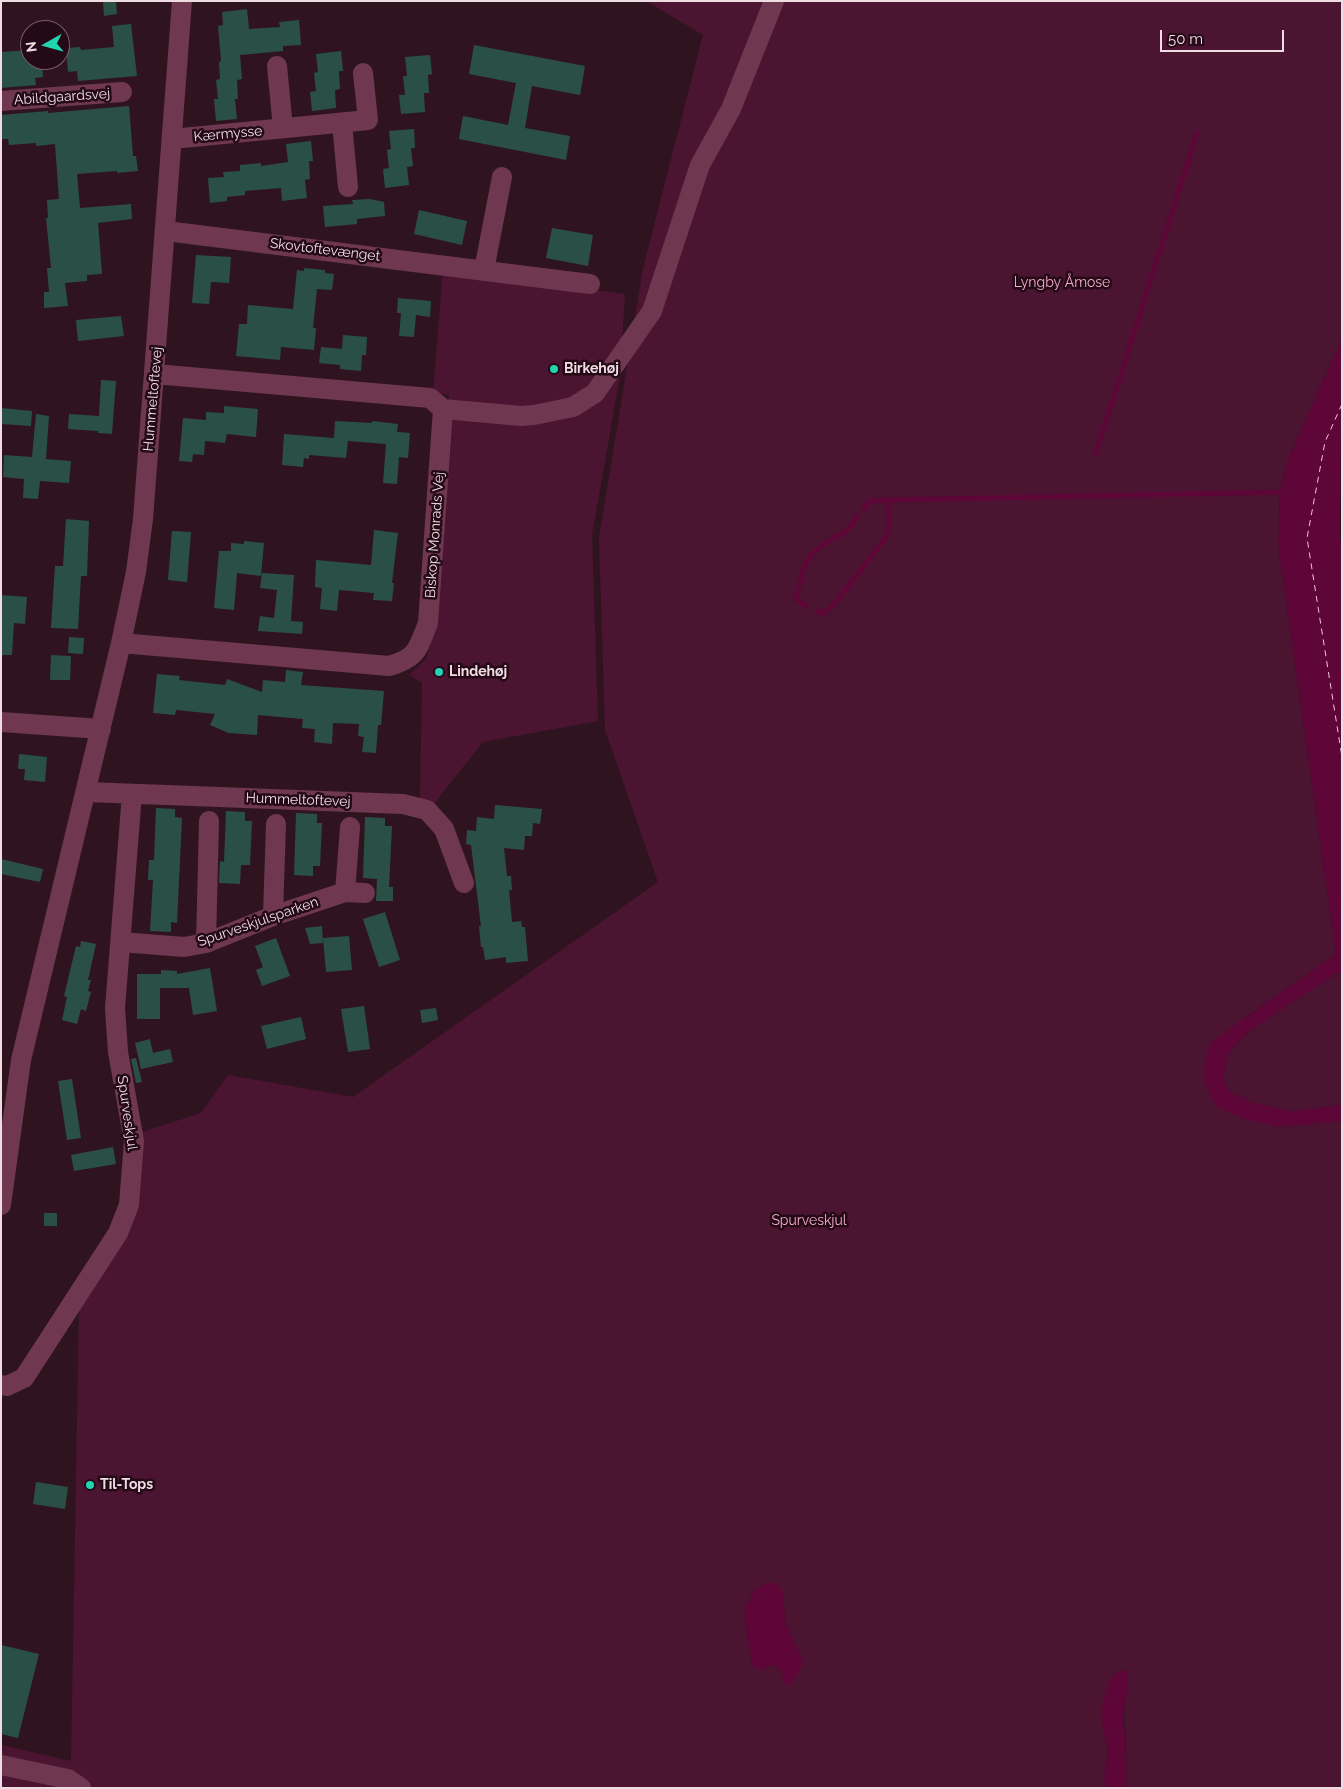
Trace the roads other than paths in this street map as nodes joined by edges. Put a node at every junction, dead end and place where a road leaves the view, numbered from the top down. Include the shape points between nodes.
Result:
1 (182, 1) edge
2 (774, 1) edge
3 (277, 66) dead end
4 (363, 73) dead end
5 (122, 92) dead end
6 (1, 101) edge
7 (342, 123) junction
8 (283, 128) junction
9 (172, 139) junction
10 (502, 177) dead end
11 (348, 187) dead end
12 (166, 230) junction
13 (484, 270) junction
14 (590, 284) dead end
15 (155, 374) junction
16 (443, 410) junction
17 (121, 643) junction
18 (1, 722) edge
19 (101, 729) junction
20 (86, 792) junction
21 (132, 794) junction
22 (209, 820) dead end
23 (276, 824) dead end
24 (350, 827) dead end
25 (464, 883) dead end
26 (345, 892) junction
27 (365, 893) dead end
28 (273, 916) junction
29 (121, 942) junction
30 (206, 943) junction
31 (1, 1205) edge
32 (1, 1385) edge
33 (1, 1765) edge
34 (81, 1788) edge

1 - 9 street, Hummeltoftevej
2 - 16 street via 731,110 700,165 652,311 594,393 574,407 534,415
3 - 8 street
4 - 7 street, Kærmysse via 368,120
5 - 6 street, Abildgaardsvej
7 - 8 street, Kærmysse
7 - 11 street
8 - 9 street, Kærmysse
9 - 12 street, Hummeltoftevej
10 - 13 street
12 - 13 street, Skovtoftevænget
12 - 15 street, Hummeltoftevej
13 - 14 street, Skovtoftevænget
15 - 16 street via 430,398
15 - 17 street, Hummeltoftevej via 143,519
16 - 17 street, Biskop Monrads Vej via 428,623 417,651 404,662 389,666
17 - 19 street, Hummeltoftevej
18 - 19 street
19 - 20 street, Hummeltoftevej
20 - 21 street, Hummeltoftevej
20 - 31 street, Hummeltoftevej via 22,1060
21 - 25 street, Hummeltoftevej via 403,804 427,810 444,829
21 - 29 street, Spurveskjul
22 - 30 street
23 - 28 street
24 - 26 street
26 - 27 street, Spurveskjulsparken
26 - 28 street, Spurveskjulsparken
28 - 30 street, Spurveskjulsparken
29 - 30 street, Spurveskjulsparken via 184,947
29 - 32 street, Spurveskjul via 115,1008 118,1052 134,1140 129,1205 118,1233 24,1378 7,1386
33 - 34 street via 68,1779

